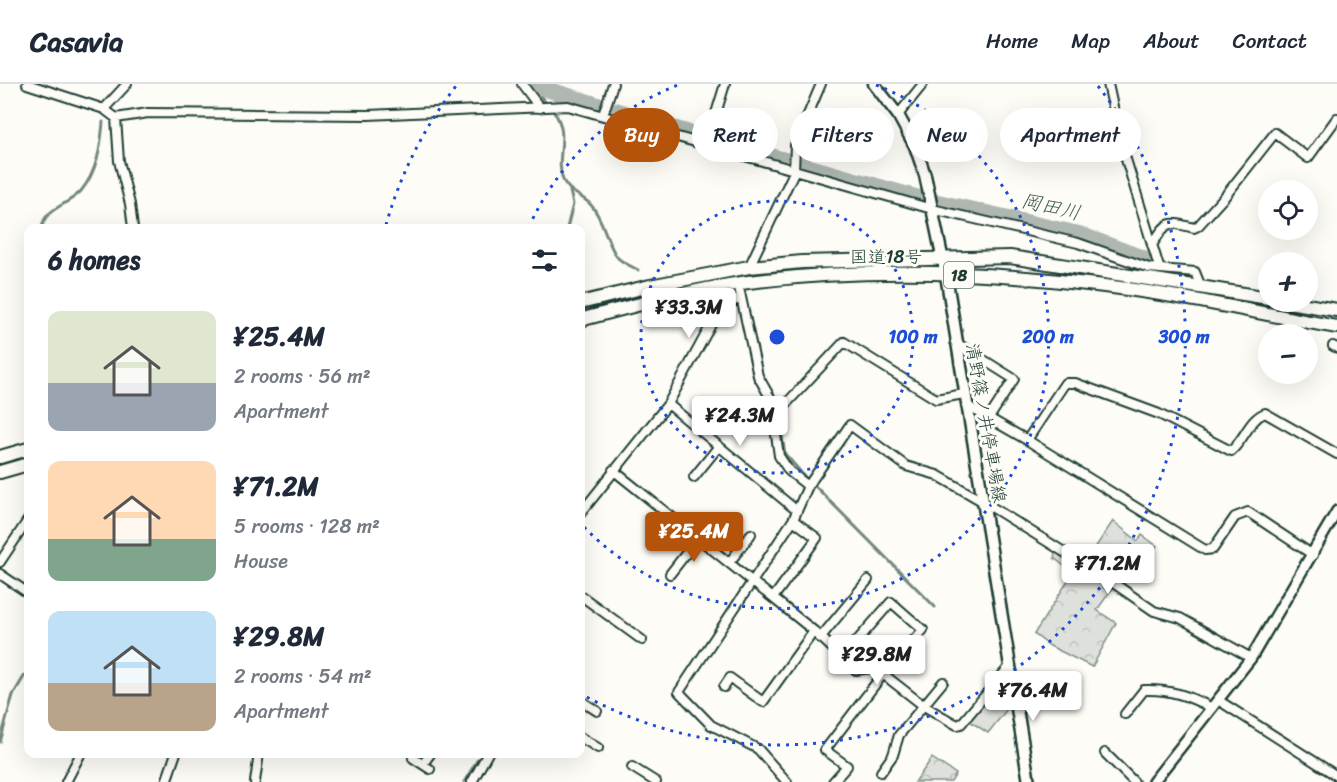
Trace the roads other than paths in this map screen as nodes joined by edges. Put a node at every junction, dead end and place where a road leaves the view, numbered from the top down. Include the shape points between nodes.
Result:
1 (27, 84) edge
2 (127, 84) edge
3 (522, 84) edge
4 (613, 84) edge
5 (725, 84) edge
6 (821, 84) edge
7 (874, 84) edge
8 (923, 84) edge
9 (1108, 84) edge
10 (544, 108) junction
11 (605, 108) edge
12 (718, 108) edge
13 (104, 109) junction
14 (603, 110) edge
15 (898, 115) junction
16 (116, 118) junction
17 (1337, 118) edge
18 (778, 162) edge
19 (794, 165) junction
20 (932, 209) junction
21 (132, 224) edge
22 (1152, 245) junction
23 (940, 258) junction
24 (749, 267) junction
25 (1159, 267) junction
26 (945, 275) junction
27 (738, 284) junction
28 (1201, 287) junction
29 (1258, 296) edge
30 (741, 297) junction
31 (585, 302) edge
32 (1318, 307) edge
33 (1337, 310) edge
34 (585, 319) edge
35 (1337, 327) edge
36 (955, 342) junction
37 (964, 394) junction
38 (668, 404) junction
39 (966, 405) junction
40 (772, 406) junction
41 (989, 418) junction
42 (1027, 440) junction
43 (719, 446) junction
44 (24, 450) edge
45 (1337, 454) edge
46 (0, 457) edge
47 (24, 465) edge
48 (613, 471) junction
49 (0, 472) edge
50 (694, 477) dead end
51 (808, 486) junction
52 (982, 501) junction
53 (585, 507) edge
54 (796, 510) junction
55 (1337, 511) edge
56 (793, 520) junction
57 (24, 526) edge
58 (751, 534) dead end
59 (699, 537) junction
60 (1313, 555) junction
61 (0, 562) edge
62 (729, 563) junction
63 (0, 574) edge
64 (670, 574) dead end
65 (868, 580) dead end
66 (753, 582) junction
67 (24, 590) edge
68 (773, 598) junction
69 (585, 599) edge
70 (814, 631) junction
71 (820, 638) junction
72 (642, 640) dead end
73 (842, 658) junction
74 (1251, 658) junction
75 (1009, 667) junction
76 (883, 674) junction
77 (943, 682) dead end
78 (724, 687) dead end
79 (585, 703) edge
80 (1215, 704) junction
81 (924, 705) junction
82 (597, 711) dead end
83 (1125, 714) dead end
84 (585, 740) edge
85 (598, 748) dead end
86 (1105, 753) dead end
87 (79, 758) edge
88 (172, 758) edge
89 (258, 758) edge
90 (413, 758) dead end
91 (429, 758) edge
92 (485, 758) edge
93 (632, 767) dead end
94 (881, 772) dead end
95 (1337, 776) edge
96 (70, 781) edge
97 (166, 782) edge
98 (255, 782) edge
99 (472, 782) edge
100 (656, 782) edge
101 (787, 782) edge
102 (833, 782) edge
103 (1029, 782) edge
104 (1134, 782) edge
105 (1153, 782) edge

1 - 13 street
2 - 13 street
3 - 10 street
4 - 11 street
5 - 12 street
6 - 19 street via 795,145
7 - 15 main road, 清野篠ノ井停車場線
8 - 15 street
9 - 22 street
10 - 14 street
10 - 16 street via 368,116 148,113
13 - 16 street
15 - 20 main road, 清野篠ノ井停車場線 via 915,146
16 - 21 street via 119,161
17 - 22 street via 1308,158 1275,133 1198,226 1166,224
18 - 19 street
19 - 20 street
19 - 24 street
20 - 23 main road, 清野篠ノ井停車場線
20 - 25 street via 1078,243 1149,268
22 - 25 street
23 - 24 highway, 国道18号 / 18
23 - 26 main road, 清野篠ノ井停車場線
23 - 28 highway, 国道18号 / 18 via 1010,257
24 - 31 highway, 国道18号 / 18
25 - 28 street via 1195,272
26 - 27 highway, 国道18号 / 18 via 859,274
26 - 35 highway, 国道18号 / 18 via 1097,285
26 - 36 main road, 清野篠ノ井停車場線
27 - 30 street
27 - 34 highway, 国道18号 / 18
28 - 29 highway, 国道18号 / 18
30 - 38 street via 719,310
30 - 40 street via 758,376
32 - 33 highway
36 - 37 main road, 清野篠ノ井停車場線
36 - 41 street via 1014,379
37 - 39 main road, 清野篠ノ井停車場線
37 - 40 street via 936,399 844,342 785,405
38 - 43 street
38 - 48 street
39 - 41 street
39 - 52 main road, 清野篠ノ井停車場線
40 - 51 street via 779,456 789,471
41 - 42 street
42 - 45 street via 1065,383 1075,383 1159,414 1231,451 1240,444 1256,417 1265,413
42 - 60 street via 1205,550 1213,549 1235,517 1248,512
43 - 50 street
43 - 54 street
44 - 46 highway
47 - 49 highway
48 - 53 street
48 - 59 street
51 - 52 street via 850,425 906,466 937,475
51 - 54 street
52 - 74 street via 1154,612 1180,618
52 - 75 main road, 清野篠ノ井停車場線
54 - 56 street
55 - 60 street
56 - 66 street
56 - 68 street via 817,538
57 - 61 street
58 - 62 street
59 - 62 street
59 - 64 street
60 - 74 street
62 - 66 street
63 - 67 street
65 - 71 street
66 - 68 street
66 - 101 street via 680,692 711,725 759,749
68 - 70 street
69 - 72 street
70 - 71 street
70 - 78 street via 763,702 730,678
71 - 73 street
73 - 76 street via 856,670 871,668
73 - 76 street via 891,602 923,630
74 - 80 street
75 - 81 street via 961,724
75 - 103 main road, 清野篠ノ井停車場線
76 - 81 street
76 - 102 street via 825,750 847,766
77 - 81 street
79 - 82 street
80 - 83 street via 1186,694 1144,690
80 - 95 street
80 - 105 street
81 - 94 street via 899,735 893,755
84 - 85 street
86 - 104 street
87 - 96 street
88 - 97 street
89 - 98 street
90 - 91 street via 426,767
92 - 99 street
93 - 100 street

